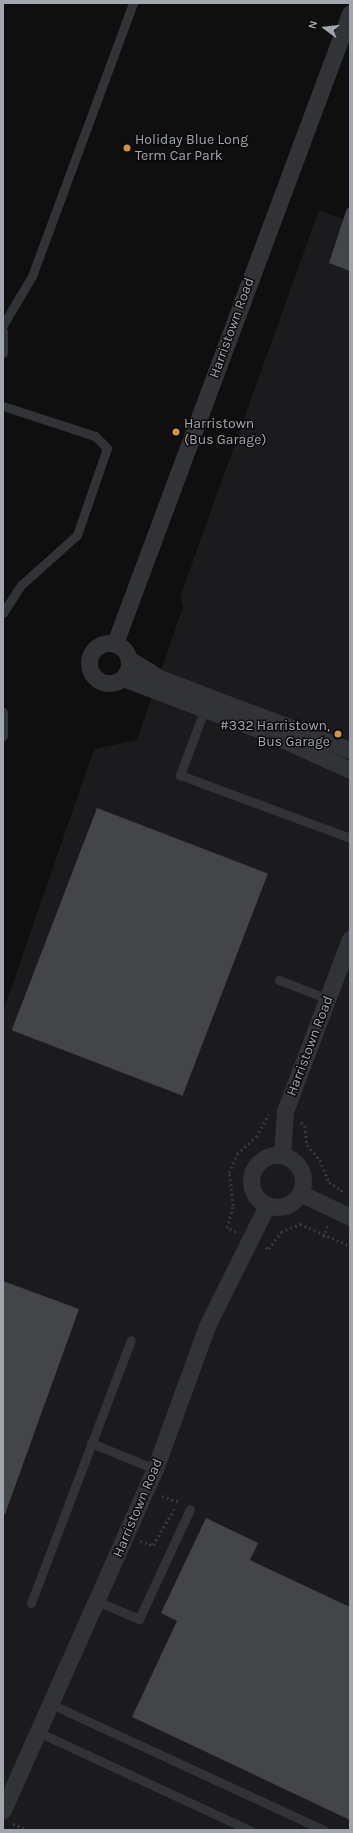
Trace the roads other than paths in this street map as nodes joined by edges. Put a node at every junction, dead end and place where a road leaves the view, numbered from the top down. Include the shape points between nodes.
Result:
1 (133, 3) edge
2 (350, 13) edge
3 (3, 325) edge
4 (3, 331) edge
5 (3, 353) edge
6 (3, 406) edge
7 (3, 613) edge
8 (115, 643) junction
9 (129, 659) junction
10 (123, 678) junction
11 (205, 708) junction
12 (3, 712) edge
13 (3, 736) edge
14 (350, 750) edge
15 (350, 770) edge
16 (350, 838) edge
17 (350, 939) edge
18 (279, 980) dead end
19 (328, 999) junction
20 (282, 1155) junction
21 (300, 1193) junction
22 (267, 1205) junction
23 (350, 1217) edge
24 (130, 1340) dead end
25 (91, 1443) junction
26 (156, 1469) junction
27 (190, 1509) dead end
28 (97, 1601) junction
29 (31, 1603) dead end
30 (51, 1704) junction
31 (38, 1732) junction
32 (6, 1816) edge
33 (249, 1830) edge
34 (324, 1830) edge

1 - 3 lane via 32,276
2 - 8 street, Harristown Road
4 - 5 lane
6 - 7 lane via 96,436 107,448 77,535 21,585
8 - 9 street via 124,649
8 - 10 street via 96,648 89,666 101,681 113,683
9 - 10 street
9 - 14 street via 159,678
10 - 11 street
11 - 15 street
11 - 16 lane via 180,775
12 - 13 lane
17 - 19 street, Harristown Road
18 - 19 lane
19 - 20 street, Harristown Road via 286,1111
20 - 21 street via 300,1168 303,1184
20 - 22 street via 263,1160 252,1176 255,1194
21 - 22 street via 288,1205
21 - 23 street
22 - 26 street, Harristown Road via 207,1326
24 - 25 lane
25 - 26 lane
25 - 29 lane
26 - 28 street, Harristown Road
27 - 28 lane via 139,1619
28 - 30 street, Harristown Road
30 - 31 street, Harristown Road
30 - 34 lane
31 - 32 street, Harristown Road
31 - 33 lane

